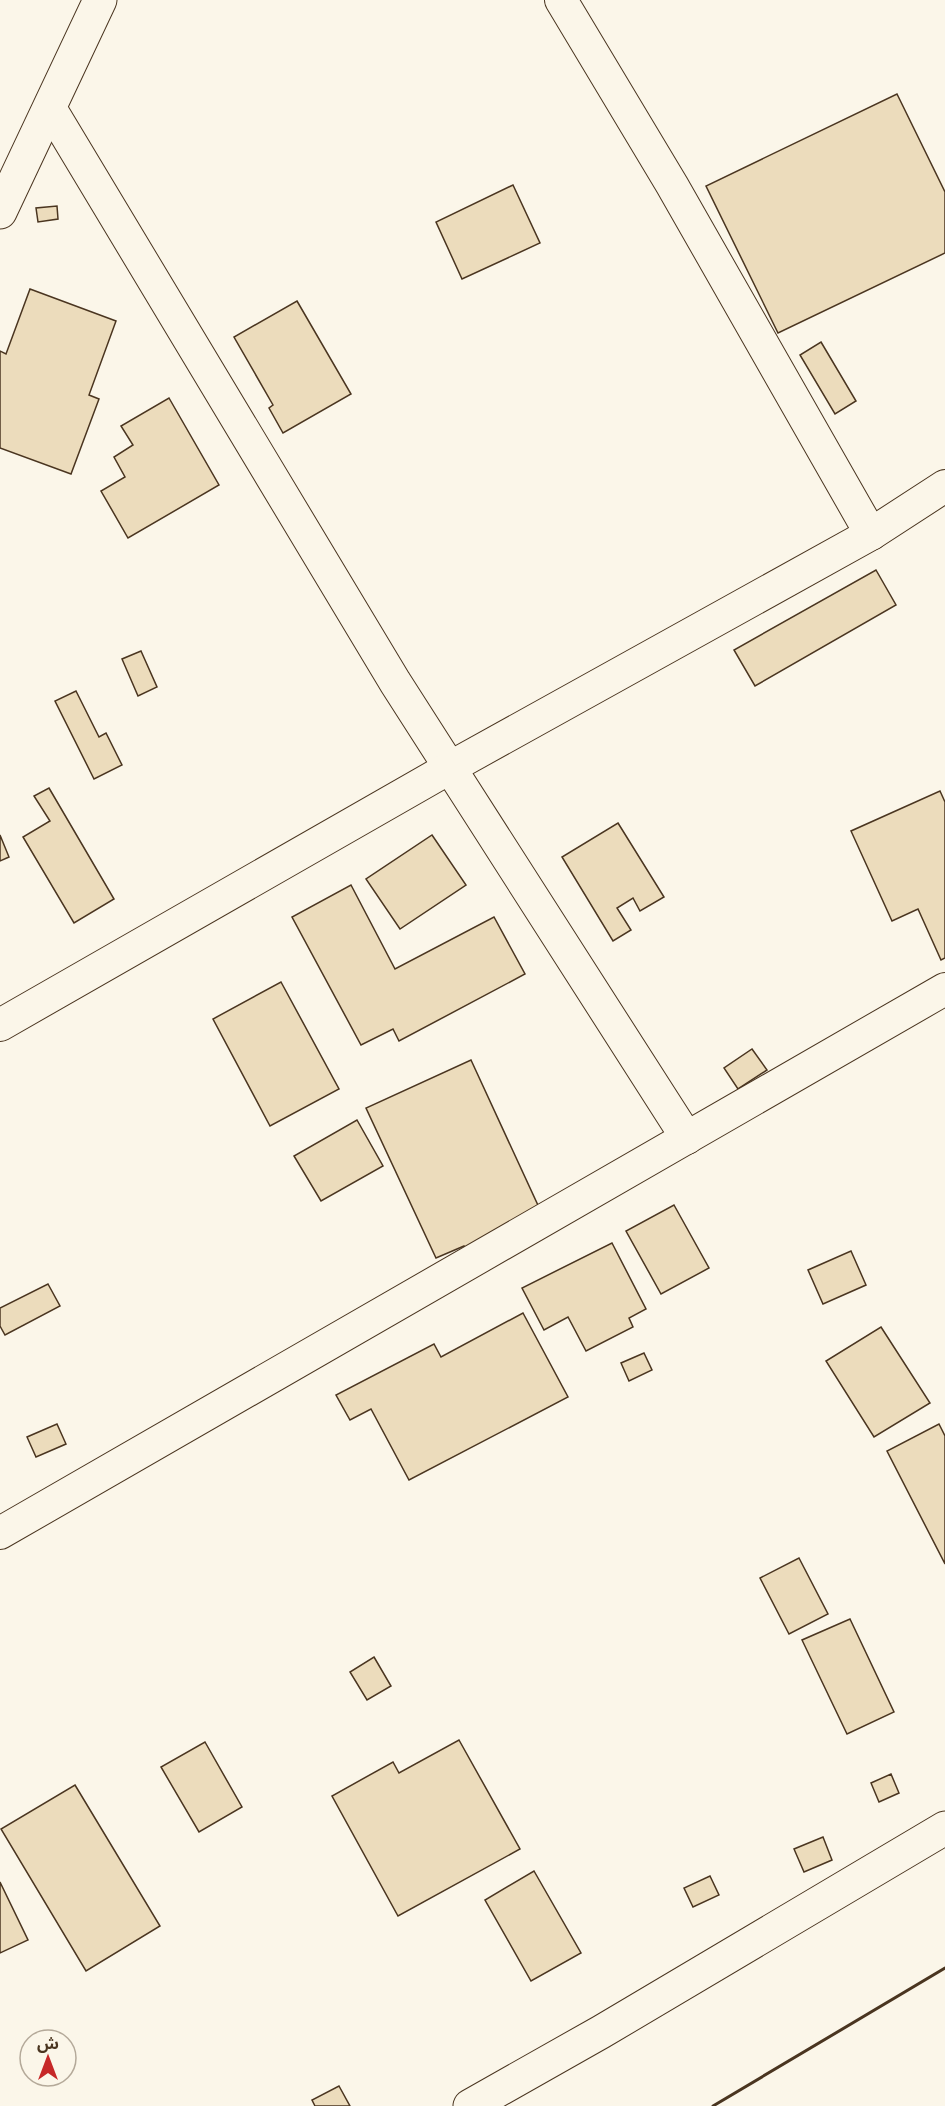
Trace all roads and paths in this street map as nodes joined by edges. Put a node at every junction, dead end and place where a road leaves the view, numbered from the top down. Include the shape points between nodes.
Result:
1 (100, 0) edge
2 (561, 0) edge
3 (50, 108) junction
4 (0, 212) edge
5 (945, 486) edge
6 (872, 534) junction
7 (451, 767) junction
8 (945, 989) edge
9 (0, 1025) edge
10 (687, 1138) junction
11 (0, 1533) edge
12 (945, 1828) edge
13 (470, 2106) edge

1 - 3 main road
2 - 6 street
3 - 4 main road
3 - 7 street via 395,682
5 - 6 street
6 - 7 street
7 - 9 street
7 - 10 street
8 - 10 street
10 - 11 street
12 - 13 main road

